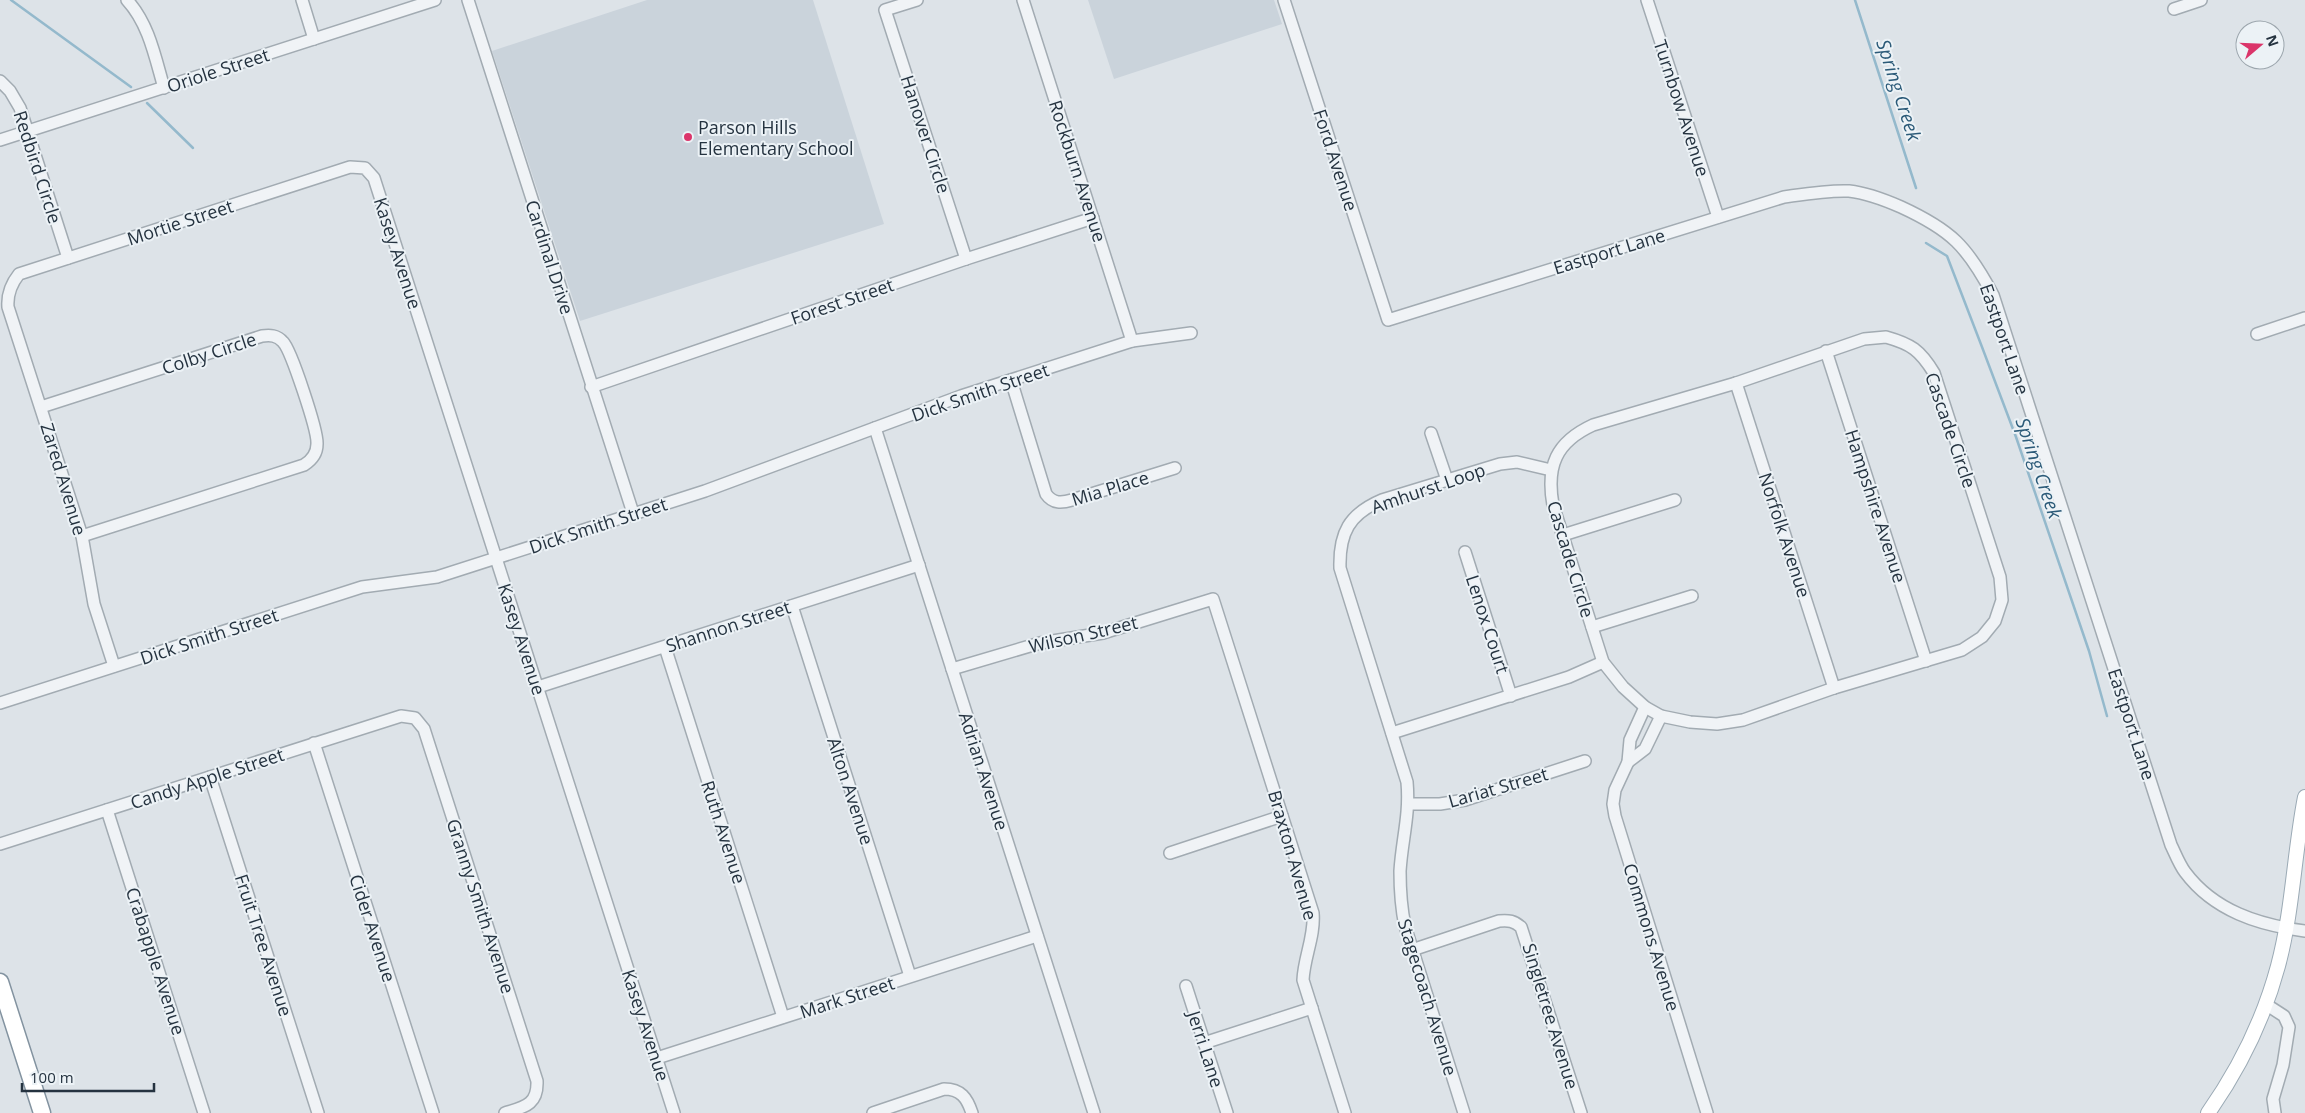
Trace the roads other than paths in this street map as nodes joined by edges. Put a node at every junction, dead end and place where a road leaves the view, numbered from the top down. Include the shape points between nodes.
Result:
1 (127, 0) edge
2 (302, 0) edge
3 (436, 0) edge
4 (468, 0) edge
5 (917, 0) edge
6 (1023, 0) edge
7 (1284, 0) edge
8 (1647, 0) edge
9 (2201, 0) edge
10 (2174, 9) dead end
11 (314, 39) junction
12 (0, 81) edge
13 (164, 88) junction
14 (27, 131) junction
15 (0, 140) edge
16 (365, 168) joint
17 (1718, 217) junction
18 (1093, 218) junction
19 (68, 258) junction
20 (966, 258) junction
21 (8, 294) joint
22 (2305, 318) edge
23 (1388, 320) joint
24 (1191, 333) dead end
25 (2257, 334) dead end
26 (1132, 341) junction
27 (1826, 351) junction
28 (1011, 380) junction
29 (1736, 383) junction
30 (591, 387) junction
31 (41, 407) junction
32 (875, 428) junction
33 (1430, 433) dead end
34 (1175, 468) dead end
35 (1551, 470) junction
36 (1447, 480) junction
37 (1675, 500) dead end
38 (633, 513) junction
39 (1563, 535) junction
40 (82, 536) junction
41 (1465, 552) dead end
42 (496, 558) junction
43 (919, 565) junction
44 (1692, 596) dead end
45 (1213, 598) joint
46 (792, 606) junction
47 (1592, 627) junction
48 (665, 647) junction
49 (1926, 661) junction
50 (1603, 662) junction
51 (114, 666) junction
52 (952, 669) junction
53 (538, 687) junction
54 (1834, 688) junction
55 (1511, 696) junction
56 (0, 703) edge
57 (1646, 707) junction
58 (1661, 716) junction
59 (415, 718) joint
60 (1392, 733) junction
61 (314, 744) junction
62 (1401, 761) joint
63 (1586, 761) dead end
64 (1628, 762) junction
65 (210, 777) junction
66 (2305, 797) edge
67 (1409, 804) junction
68 (107, 810) junction
69 (1282, 816) junction
70 (0, 844) edge
71 (1170, 853) dead end
72 (2286, 929) junction
73 (2305, 931) edge
74 (1037, 936) junction
75 (1412, 950) junction
76 (910, 976) junction
77 (0, 982) edge
78 (1186, 986) dead end
79 (2266, 1005) junction
80 (1312, 1008) junction
81 (783, 1017) junction
82 (1204, 1043) junction
83 (657, 1058) junction
84 (42, 1113) edge
85 (204, 1113) edge
86 (318, 1113) edge
87 (433, 1113) edge
88 (504, 1113) edge
89 (674, 1113) edge
90 (873, 1113) edge
91 (972, 1113) edge
92 (1094, 1113) edge
93 (1227, 1113) edge
94 (1345, 1113) edge
95 (1464, 1113) edge
96 (1581, 1113) edge
97 (1707, 1113) edge
98 (2208, 1113) edge
99 (2274, 1113) edge

1 - 13 street via 145,26
2 - 11 street
3 - 11 street, Oriole Street
4 - 30 street, Cardinal Drive
5 - 20 street, Hanover Circle via 885,10
6 - 18 street, Rockburn Avenue
7 - 23 street, Ford Avenue
8 - 17 street, Turnbow Avenue
9 - 10 street
11 - 13 street, Oriole Street
12 - 14 street, Redbird Circle via 20,108
13 - 14 street, Oriole Street
14 - 15 street, Oriole Street
14 - 19 street, Redbird Circle
16 - 19 street, Mortie Street via 350,168
16 - 42 street, Kasey Avenue via 374,178
17 - 23 street, Eastport Lane
17 - 72 street, Eastport Lane via 1784,197 1850,191 1885,200 1931,221 1965,249 1993,295 2171,845 2184,872 2212,898 2237,915
18 - 20 street, Forest Street
18 - 26 street, Rockburn Avenue
19 - 21 street, Mortie Street via 19,274
20 - 30 street, Forest Street
21 - 31 street, Zared Avenue via 8,307
22 - 25 street
24 - 26 street, Dick Smith Street
26 - 28 street, Dick Smith Street
27 - 29 street, Cascade Circle
27 - 49 street, Hampshire Avenue
27 - 49 street, Cascade Circle via 1864,338 1886,336 1908,343 1923,356 1934,373 2000,577 2002,600 1995,621 1982,637 1962,650
28 - 32 street, Dick Smith Street
28 - 34 street, Mia Place via 1046,494 1053,501 1072,500
29 - 35 street, Cascade Circle via 1578,432 1567,441
29 - 54 street, Norfolk Avenue
30 - 38 street, Cardinal Drive
31 - 40 street, Zared Avenue
31 - 40 street, Colby Circle via 271,335 278,338 288,351 316,434 316,452 304,465
32 - 38 street, Dick Smith Street
32 - 43 street, Adrian Avenue
33 - 36 street
35 - 36 street, Amhurst Loop via 1517,462
35 - 39 street, Cascade Circle via 1550,488
36 - 60 street, Amhurst Loop via 1369,506 1347,526 1342,540 1340,568
37 - 39 street
38 - 42 street, Dick Smith Street
39 - 47 street, Cascade Circle
40 - 51 street, Zared Avenue via 94,604
41 - 55 street, Lenox Court
42 - 51 street, Dick Smith Street via 426,580 362,587
42 - 53 street, Kasey Avenue
43 - 46 street, Shannon Street
43 - 52 street, Adrian Avenue
44 - 47 street
45 - 52 street, Wilson Street via 1103,633 1033,644
45 - 69 street, Braxton Avenue
46 - 48 street, Shannon Street
46 - 76 street, Alton Avenue
47 - 50 street, Cascade Circle
48 - 53 street, Shannon Street
48 - 81 street, Ruth Avenue
49 - 54 street, Cascade Circle
50 - 55 street
50 - 57 street, Cascade Circle via 1623,687
51 - 56 street, Dick Smith Street
52 - 74 street, Adrian Avenue
53 - 83 street, Kasey Avenue
54 - 58 street, Cascade Circle via 1742,720 1690,722
55 - 60 street
57 - 58 street, Cascade Circle
57 - 64 street, Commons Avenue via 1630,740
58 - 64 street, Commons Avenue via 1645,749
59 - 61 street, Candy Apple Street via 401,716
59 - 88 street, Granny Smith Avenue via 424,729 537,1081 535,1097 524,1107
60 - 62 street, Amhurst Loop
61 - 65 street, Candy Apple Street
61 - 87 street, Cider Avenue
62 - 67 street, Stagecoach Avenue
63 - 67 street, Lariat Street via 1464,800
64 - 97 street, Commons Avenue via 1616,790 1615,816
65 - 68 street, Candy Apple Street
65 - 86 street, Fruit Tree Avenue
66 - 72 main road
67 - 75 street, Stagecoach Avenue via 1400,891
68 - 70 street, Candy Apple Street
68 - 85 street, Crabapple Avenue
69 - 71 street
69 - 80 street, Braxton Avenue via 1313,913 1314,926 1303,980
72 - 73 street, Eastport Lane
72 - 79 main road
74 - 76 street, Mark Street
74 - 92 street, Adrian Avenue
75 - 95 street, Stagecoach Avenue
75 - 96 street, Singletree Avenue via 1499,921 1515,922 1526,934
76 - 81 street, Mark Street
77 - 84 highway
78 - 82 street, Jerri Lane
79 - 98 main road via 2229,1083
79 - 99 street via 2284,1016 2289,1027 2273,1100
80 - 82 street
80 - 94 street, Braxton Avenue
81 - 83 street, Mark Street
82 - 93 street, Jerri Lane
83 - 89 street, Kasey Avenue
90 - 91 street via 944,1089 959,1091

